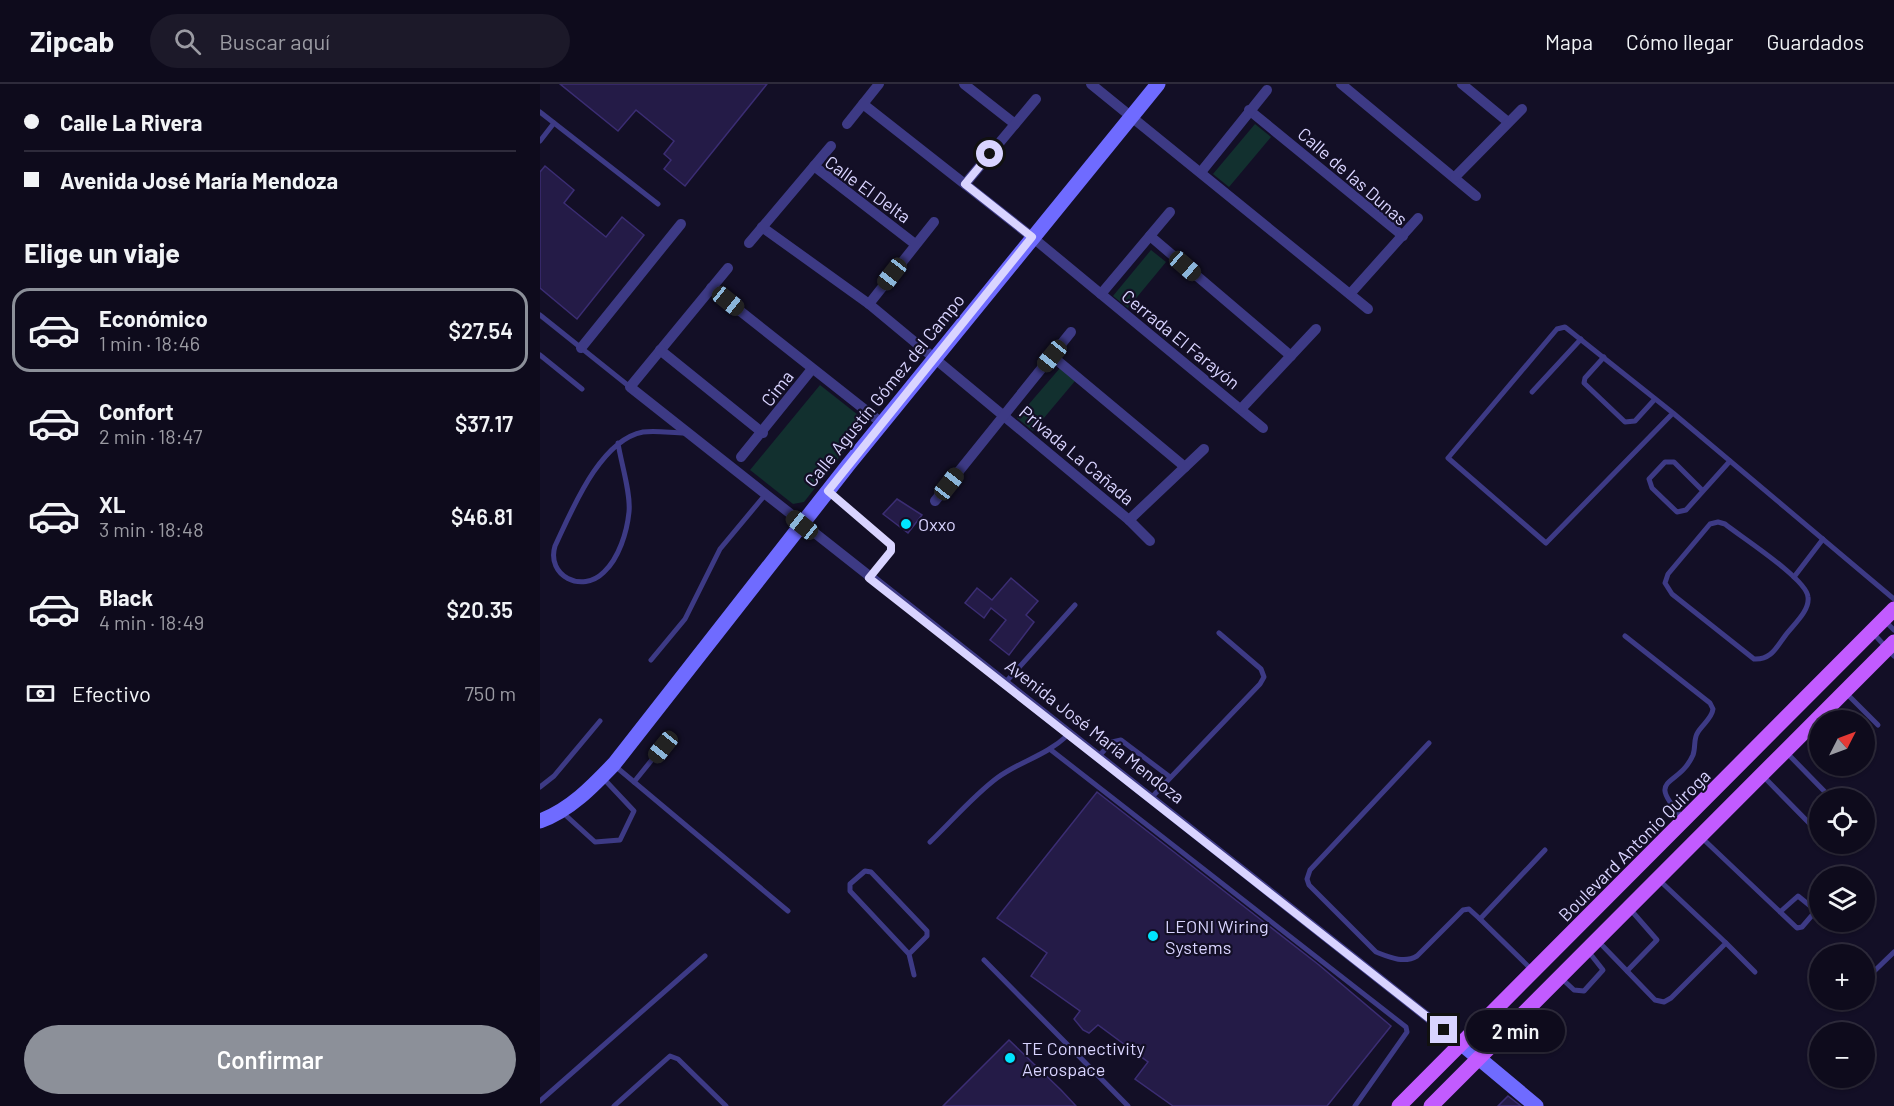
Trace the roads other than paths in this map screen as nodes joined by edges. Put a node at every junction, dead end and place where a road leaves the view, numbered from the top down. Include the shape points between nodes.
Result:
1 (879, 84) edge
2 (964, 84) edge
3 (1090, 84) edge
4 (1158, 84) edge
5 (1341, 84) edge
6 (1462, 84) edge
7 (1267, 90) dead end
8 (1036, 99) dead end
9 (863, 104) junction
10 (1522, 109) dead end
11 (1249, 110) junction
12 (540, 112) edge
13 (1131, 117) junction
14 (1508, 122) junction
15 (554, 123) junction
16 (847, 124) dead end
17 (1015, 124) junction
18 (540, 141) edge
19 (831, 146) dead end
20 (814, 166) junction
21 (1201, 172) junction
22 (1455, 177) junction
23 (965, 184) junction
24 (1476, 196) dead end
25 (658, 204) dead end
26 (1170, 212) dead end
27 (1418, 218) dead end
28 (934, 222) dead end
29 (681, 224) dead end
30 (762, 227) junction
31 (1150, 236) junction
32 (1402, 236) junction
33 (1032, 237) junction
34 (749, 243) dead end
35 (915, 244) junction
36 (728, 268) dead end
37 (711, 288) junction
38 (1101, 294) junction
39 (1350, 294) junction
40 (869, 304) junction
41 (1368, 309) dead end
42 (540, 315) edge
43 (1316, 329) dead end
44 (1071, 332) dead end
45 (1581, 339) junction
46 (581, 348) junction
47 (660, 350) junction
48 (540, 355) edge
49 (1052, 356) junction
50 (1291, 356) junction
51 (1604, 357) junction
52 (934, 359) junction
53 (812, 369) junction
54 (630, 387) junction
55 (582, 389) dead end
56 (1532, 392) dead end
57 (1655, 399) junction
58 (1241, 409) junction
59 (1673, 413) junction
60 (1003, 416) junction
61 (883, 424) junction
62 (1263, 428) dead end
63 (688, 433) junction
64 (763, 433) junction
65 (618, 443) junction
66 (1204, 449) dead end
67 (741, 457) dead end
68 (1730, 461) junction
69 (1185, 467) junction
70 (1703, 490) junction
71 (828, 491) junction
72 (765, 495) junction
73 (935, 501) dead end
74 (1129, 520) junction
75 (802, 525) junction
76 (1823, 539) junction
77 (1150, 541) dead end
78 (1794, 577) junction
79 (869, 578) junction
80 (1894, 599) edge
81 (1075, 605) dead end
82 (1891, 620) edge
83 (1872, 632) junction
84 (1219, 633) dead end
85 (1625, 636) dead end
86 (1892, 649) edge
87 (651, 660) dead end
88 (1004, 684) junction
89 (1845, 692) junction
90 (600, 721) dead end
91 (1878, 725) dead end
92 (1068, 735) junction
93 (1430, 743) dead end
94 (663, 747) dead end
95 (1051, 750) junction
96 (1785, 751) junction
97 (1097, 758) junction
98 (614, 764) junction
99 (1762, 775) junction
100 (602, 776) junction
101 (1170, 777) junction
102 (634, 782) junction
103 (540, 787) edge
104 (1821, 788) edge
105 (1150, 799) junction
106 (561, 811) junction
107 (1685, 820) junction
108 (540, 821) edge
109 (1809, 823) edge
110 (1700, 837) junction
111 (930, 842) dead end
112 (1545, 850) dead end
113 (1658, 879) junction
114 (1629, 908) junction
115 (788, 911) dead end
116 (1780, 912) junction
117 (1480, 919) junction
118 (1726, 943) junction
119 (1592, 945) junction
120 (1894, 952) edge
121 (909, 954) junction
122 (705, 956) dead end
123 (984, 960) dead end
124 (1875, 970) edge
125 (1534, 972) junction
126 (1627, 972) junction
127 (1755, 972) dead end
128 (914, 975) dead end
129 (1560, 976) junction
130 (1463, 1045) junction
131 (1478, 1058) junction
132 (540, 1101) edge
133 (1439, 1103) edge
134 (614, 1106) edge
135 (726, 1106) edge
136 (1128, 1106) edge
137 (1354, 1106) edge
138 (1400, 1106) edge
139 (1536, 1106) edge

1 - 9 street
2 - 17 street
3 - 13 street
4 - 13 street, Calle Agustín Gómez del Campo
5 - 22 street
6 - 14 street
7 - 11 street
8 - 17 street
9 - 16 street
9 - 23 street, Cerrada El Farayón
10 - 14 street
11 - 21 street
11 - 32 street, Calle de las Dunas
12 - 15 lane
13 - 21 street
13 - 33 street, Calle Agustín Gómez del Campo
14 - 22 street
15 - 18 lane
15 - 25 lane
17 - 23 street
19 - 20 street
20 - 30 street, Calle El Delta
20 - 35 street, Calle El Delta
21 - 39 street
22 - 24 street
23 - 33 street, Cerrada El Farayón
26 - 31 street, Cerrada El Farayón
27 - 32 street
28 - 35 street
29 - 46 street
30 - 34 street, Calle El Delta
30 - 40 street
31 - 38 street, Cerrada El Farayón
31 - 50 street
32 - 39 street, Calle de las Dunas
33 - 38 street, Cerrada El Farayón
33 - 52 street, Calle Agustín Gómez del Campo
35 - 40 street, Calle El Delta
36 - 37 street
37 - 47 street
37 - 53 street, Cima
38 - 58 street, Cerrada El Farayón
39 - 41 street
40 - 52 street, Privada La Cañada
42 - 46 lane
43 - 50 street, Cerrada El Farayón
44 - 49 street, Privada La Cañada
45 - 51 lane
45 - 56 lane
45 - 59 lane via 1565,327 1557,329 1448,459 1542,542 1549,542
46 - 54 lane
47 - 54 street
47 - 64 street, Cima
48 - 55 lane
49 - 60 street, Privada La Cañada
49 - 69 street
50 - 58 street, Cerrada El Farayón
51 - 57 lane
51 - 57 lane via 1584,383 1625,422 1635,421
52 - 60 street, Privada La Cañada
52 - 61 street, Calle Agustín Gómez del Campo
53 - 61 street
53 - 64 street, Cima
54 - 63 street, Avenida José María Mendoza
57 - 59 lane
58 - 62 street, Cerrada El Farayón
59 - 68 lane
60 - 73 street, Privada La Cañada
60 - 74 street, Privada La Cañada
61 - 71 street, Calle Agustín Gómez del Campo
63 - 65 lane via 643,432
63 - 72 street, Avenida José María Mendoza
64 - 67 street
65 - 65 lane via 586,482 555,546 555,567 565,579 581,583 604,572 626,532 629,509
66 - 69 street, Privada La Cañada
68 - 70 lane
68 - 76 lane
69 - 74 street, Privada La Cañada
70 - 70 lane via 1674,462 1665,462 1649,479 1652,488 1677,512 1686,510
71 - 75 street, Calle Agustín Gómez del Campo
71 - 79 lane via 891,545 891,551
72 - 75 street, Avenida José María Mendoza
72 - 87 lane via 720,549 685,619
74 - 77 street, Privada La Cañada
75 - 79 street, Avenida José María Mendoza
75 - 98 street, Calle Agustín Gómez del Campo
76 - 78 lane
76 - 80 lane
78 - 78 lane via 1805,586 1807,608 1764,660 1754,659 1672,594 1665,584 1668,574 1710,524 1718,522
79 - 88 street, Avenida José María Mendoza
81 - 88 lane
82 - 83 main road, Boulevard Antonio Quiroga
83 - 86 lane
83 - 107 main road, Boulevard Antonio Quiroga
84 - 101 lane via 1261,669 1264,677
85 - 107 lane via 1713,709 1694,738 1693,754 1664,792 1666,800
86 - 89 main road
88 - 92 street, Avenida José María Mendoza
89 - 91 lane
89 - 96 main road
90 - 103 lane
92 - 95 lane
92 - 97 street, Avenida José María Mendoza
93 - 117 lane via 1310,870 1307,879 1376,952 1389,958 1410,960 1417,956 1463,910 1469,909
94 - 102 lane
95 - 111 lane via 995,779
95 - 137 lane via 1406,1027 1407,1032
96 - 99 main road
96 - 104 lane
97 - 101 lane via 1112,742 1121,740
97 - 105 street, Avenida José María Mendoza
98 - 100 street, Calle Agustín Gómez del Campo
98 - 102 lane
99 - 109 lane
99 - 110 main road
100 - 106 street, Calle Agustín Gómez del Campo
100 - 106 lane via 634,812 620,840 595,842
101 - 105 lane
102 - 115 lane
105 - 130 street, Avenida José María Mendoza
106 - 108 street, Calle Agustín Gómez del Campo
107 - 125 main road, Boulevard Antonio Quiroga
110 - 113 main road
110 - 116 lane
112 - 117 lane
113 - 114 main road
113 - 118 lane
114 - 119 main road
114 - 126 lane via 1657,940
116 - 116 lane via 1797,928 1814,914 1814,909 1800,897
117 - 125 lane
118 - 126 lane via 1664,1002 1655,1000
118 - 127 lane
119 - 126 lane
119 - 129 main road
119 - 129 lane via 1603,973 1580,993
120 - 124 lane
121 - 121 lane via 850,891 850,884 864,871 871,872 927,931 927,936
121 - 128 lane
122 - 132 lane
123 - 136 lane
125 - 130 main road, Boulevard Antonio Quiroga
129 - 131 main road
130 - 131 street, Avenida José María Mendoza
130 - 138 main road, Boulevard Antonio Quiroga
131 - 133 main road
131 - 139 street, Avenida José María Mendoza
134 - 135 lane via 670,1056 678,1059

